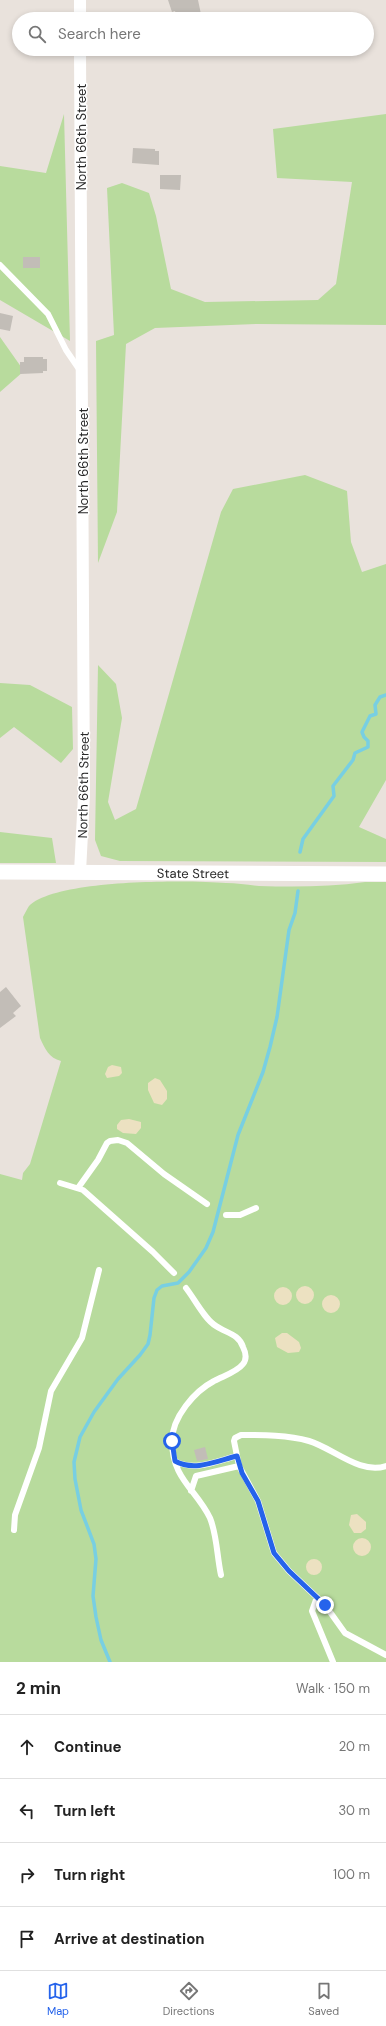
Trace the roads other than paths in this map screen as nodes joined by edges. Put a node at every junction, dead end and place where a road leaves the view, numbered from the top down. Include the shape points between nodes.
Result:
1 (80, 0) edge
2 (80, 12) edge
3 (80, 56) edge
4 (0, 265) edge
5 (83, 373) junction
6 (0, 872) edge
7 (80, 872) junction
8 (386, 874) edge
9 (60, 1183) dead end
10 (78, 1188) junction
11 (207, 1204) dead end
12 (256, 1208) dead end
13 (226, 1215) dead end
14 (99, 1270) dead end
15 (174, 1273) dead end
16 (186, 1288) dead end
17 (237, 1456) junction
18 (175, 1461) junction
19 (239, 1466) junction
20 (386, 1466) edge
21 (191, 1492) junction
22 (14, 1530) dead end
23 (220, 1575) dead end
24 (317, 1597) junction
25 (386, 1655) edge
26 (333, 1662) edge

1 - 2 street
3 - 5 street, North 66th Street
4 - 5 lane via 48,314 66,350
5 - 7 street, North 66th Street via 84,794
6 - 7 street, State Street
7 - 8 street, State Street
9 - 10 lane
10 - 11 lane via 107,1143 118,1140 127,1143 164,1174
10 - 15 lane
12 - 13 lane via 240,1215
14 - 22 lane via 82,1338 51,1391 39,1448 15,1515
16 - 18 lane via 210,1322 238,1338 246,1358 240,1368 205,1386 186,1407 172,1436
17 - 18 lane via 193,1467 186,1467
17 - 19 lane
17 - 20 lane via 235,1438 248,1435 308,1441 364,1467 375,1469
18 - 21 lane via 182,1479
19 - 21 lane via 196,1476
19 - 24 lane via 258,1501 274,1553
21 - 23 lane via 211,1522
24 - 25 lane via 345,1633
24 - 26 lane via 313,1606 314,1616

